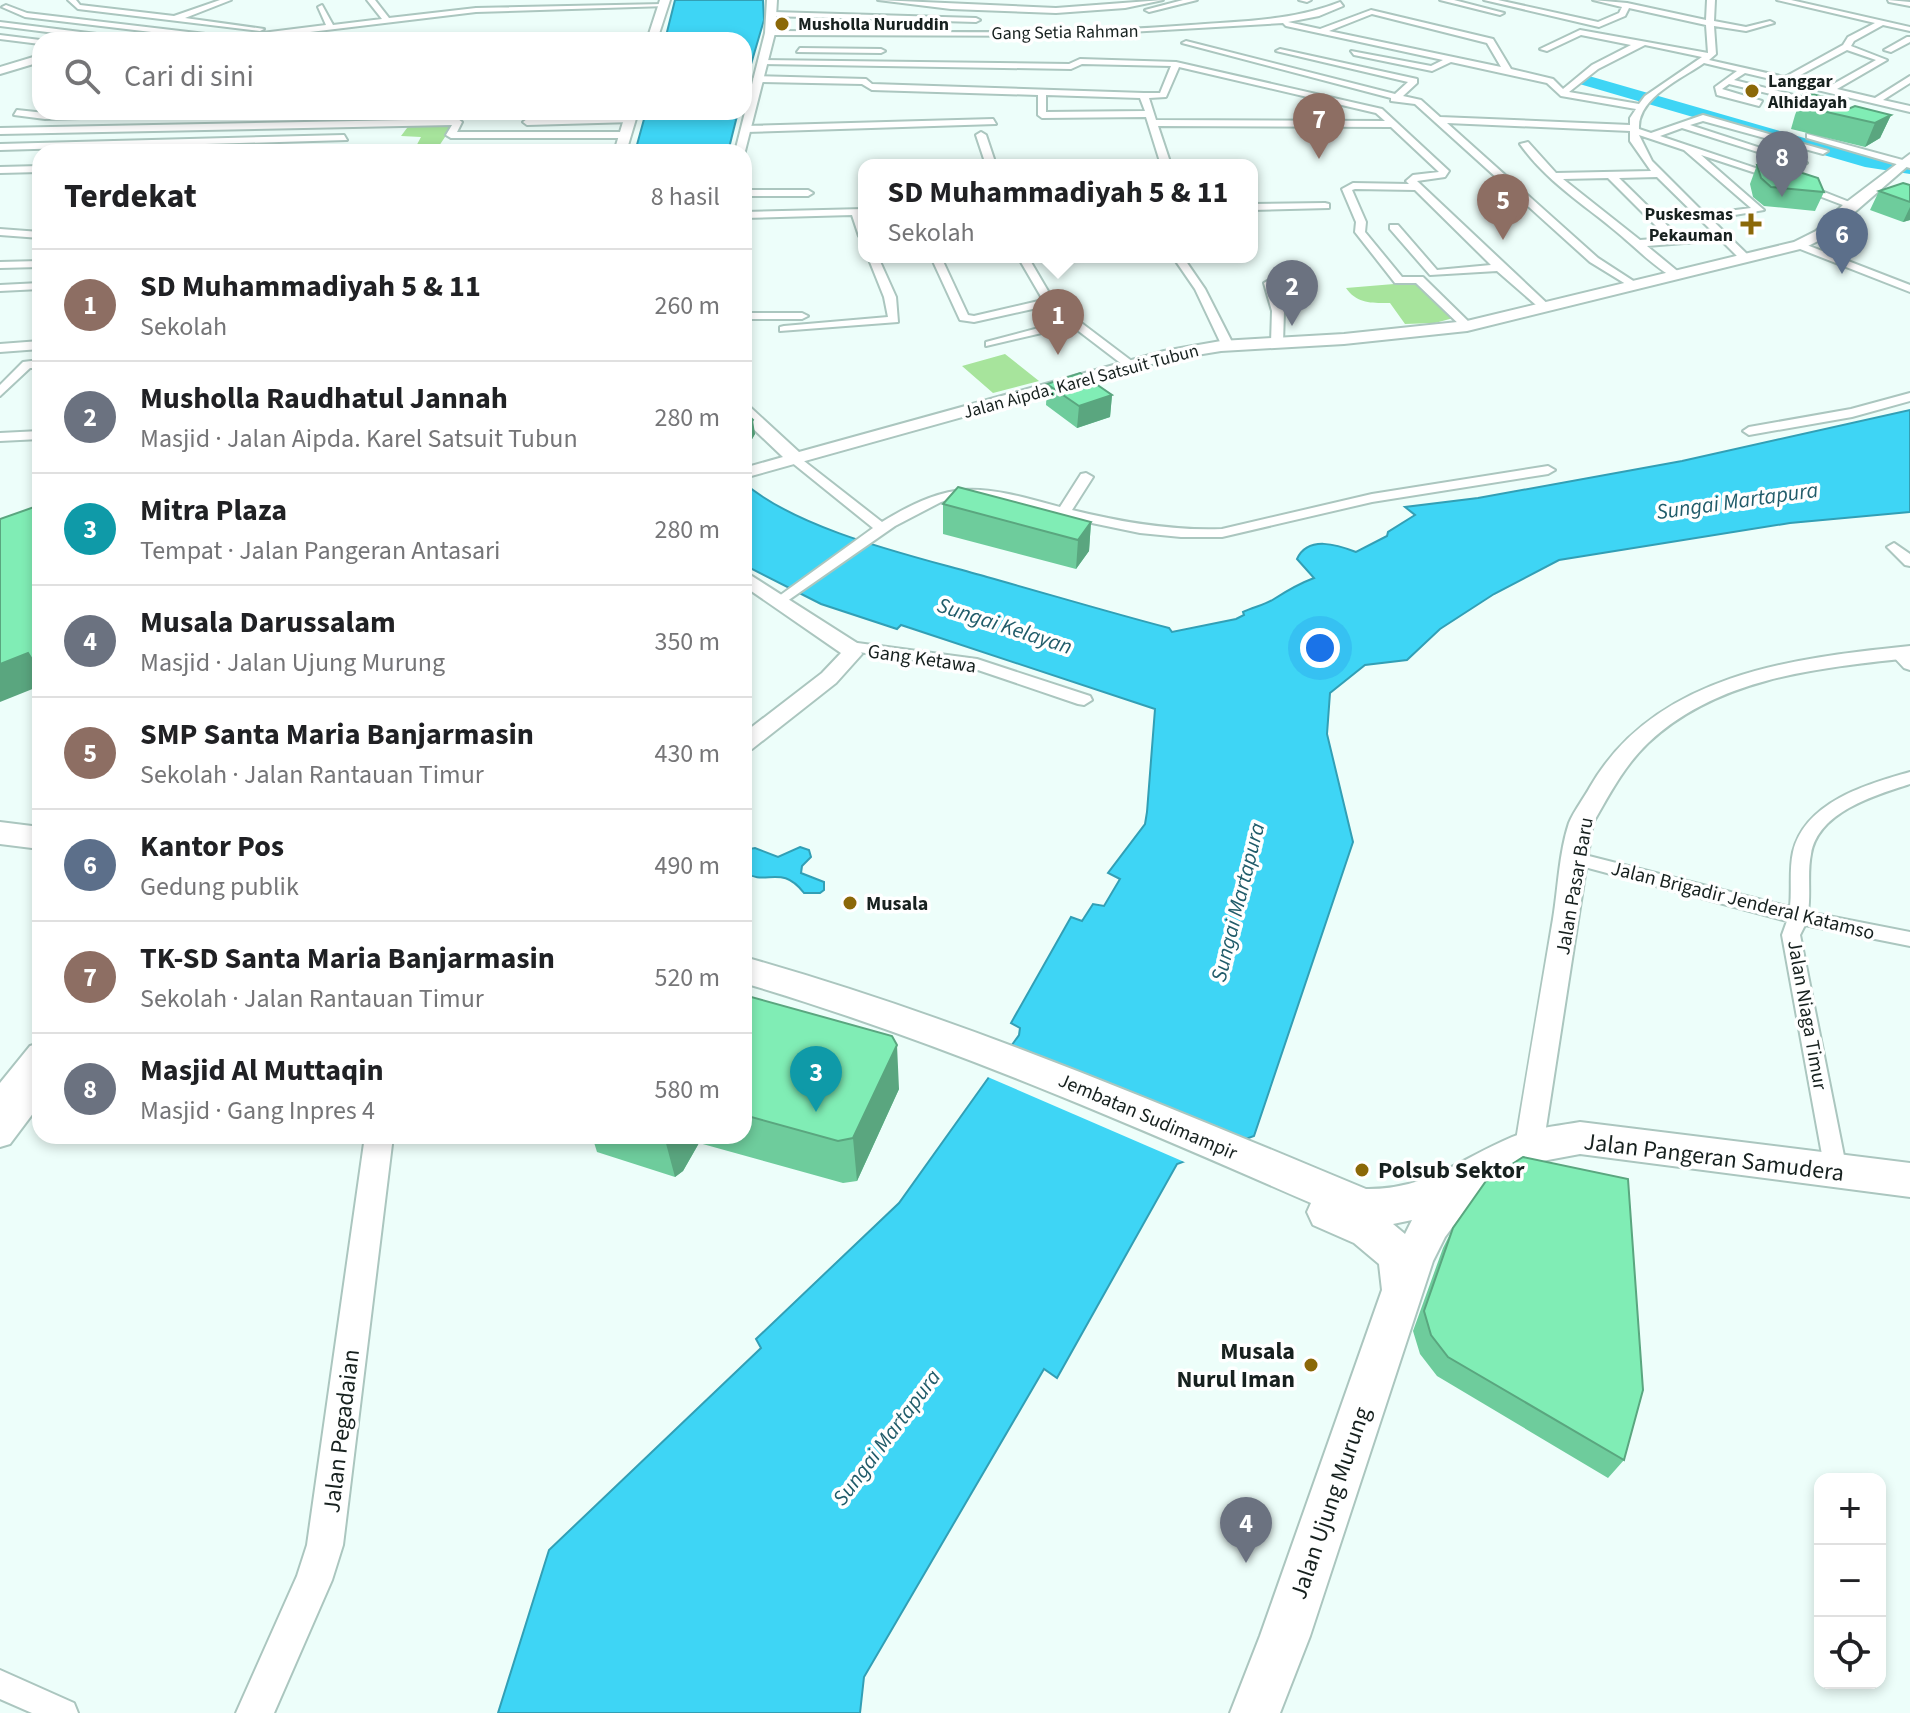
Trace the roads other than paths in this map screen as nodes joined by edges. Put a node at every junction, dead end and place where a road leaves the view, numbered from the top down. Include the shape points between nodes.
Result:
1 (227, 0) edge
2 (371, 0) edge
3 (772, 0) edge
4 (882, 0) edge
5 (998, 0) edge
6 (1159, 0) edge
7 (1193, 0) edge
8 (1323, 0) edge
9 (1444, 0) edge
10 (1488, 0) edge
11 (1597, 0) edge
12 (1711, 0) edge
13 (1781, 0) edge
14 (1892, 0) edge
15 (117, 1) edge
16 (664, 3) edge
17 (77, 4) edge
18 (1115, 4) edge
19 (1626, 4) edge
20 (1910, 4) edge
21 (1841, 5) dead end
22 (6, 7) dead end
23 (322, 7) dead end
24 (992, 10) junction
25 (1827, 10) junction
26 (773, 14) junction
27 (1605, 15) dead end
28 (50, 17) junction
29 (1516, 17) dead end
30 (1618, 18) junction
31 (175, 19) junction
32 (387, 20) junction
33 (1276, 20) junction
34 (1126, 22) dead end
35 (1770, 23) dead end
36 (1882, 23) junction
37 (0, 24) edge
38 (211, 24) junction
39 (1711, 24) junction
40 (330, 27) junction
41 (1910, 29) edge
42 (1568, 30) dead end
43 (1131, 31) junction
44 (1322, 31) junction
45 (66, 32) edge
46 (178, 32) edge
47 (189, 32) edge
48 (293, 32) joint
49 (655, 32) edge
50 (1580, 32) junction
51 (770, 33) junction
52 (976, 33) junction
53 (0, 37) edge
54 (1910, 39) edge
55 (32, 41) edge
56 (1186, 43) dead end
57 (1636, 44) junction
58 (1846, 47) junction
59 (1544, 49) dead end
60 (1888, 50) dead end
61 (780, 51) dead end
62 (795, 51) dead end
63 (881, 51) dead end
64 (1280, 51) dead end
65 (1354, 53) dead end
66 (13, 55) dead end
67 (32, 56) edge
68 (764, 56) junction
69 (1707, 58) junction
70 (1450, 59) junction
71 (32, 60) edge
72 (1176, 64) junction
73 (1432, 69) junction
74 (1507, 70) junction
75 (1744, 70) junction
76 (0, 71) edge
77 (757, 79) junction
78 (1910, 79) edge
79 (1786, 80) junction
80 (1414, 81) junction
81 (1727, 81) junction
82 (1830, 90) junction
83 (1563, 93) junction
84 (1842, 93) junction
85 (1042, 94) junction
86 (1399, 95) junction
87 (1144, 96) junction
88 (1646, 100) junction
89 (752, 102) edge
90 (1759, 103) dead end
91 (1875, 104) junction
92 (32, 107) edge
93 (1910, 109) edge
94 (1379, 111) junction
95 (17, 113) junction
96 (32, 115) edge
97 (1151, 118) junction
98 (0, 120) edge
99 (215, 120) edge
100 (562, 120) edge
101 (630, 120) edge
102 (748, 120) edge
103 (1440, 120) junction
104 (355, 122) junction
105 (527, 122) dead end
106 (993, 122) dead end
107 (1392, 124) junction
108 (209, 125) junction
109 (1680, 125) junction
110 (1777, 127) dead end
111 (746, 129) junction
112 (1634, 129) junction
113 (2, 133) edge
114 (624, 135) junction
115 (981, 135) dead end
116 (1654, 135) junction
117 (344, 138) junction
118 (115, 144) edge
119 (341, 144) edge
120 (622, 144) edge
121 (743, 144) edge
122 (1525, 144) dead end
123 (1684, 145) junction
124 (32, 146) edge
125 (0, 147) edge
126 (1827, 148) junction
127 (989, 159) edge
128 (1164, 159) edge
129 (1802, 163) junction
130 (1905, 164) edge
131 (32, 169) edge
132 (0, 170) edge
133 (1660, 174) junction
134 (1611, 175) junction
135 (1554, 176) junction
136 (1777, 177) junction
137 (1417, 187) junction
138 (752, 193) edge
139 (808, 193) dead end
140 (1852, 205) junction
141 (1325, 206) dead end
142 (1258, 207) edge
143 (858, 213) edge
144 (752, 215) edge
145 (1702, 217) junction
146 (1394, 227) dead end
147 (0, 232) edge
148 (32, 234) edge
149 (1721, 237) junction
150 (1676, 240) junction
151 (1634, 244) junction
152 (1799, 245) junction
153 (1745, 258) junction
154 (876, 263) edge
155 (939, 263) edge
156 (1026, 263) edge
157 (1182, 263) edge
158 (32, 264) edge
159 (0, 265) edge
160 (1499, 268) junction
161 (1677, 276) junction
162 (1269, 283) dead end
163 (32, 286) edge
164 (1634, 286) junction
165 (0, 288) edge
166 (1910, 289) edge
167 (1049, 302) junction
168 (1547, 309) junction
169 (849, 313) dead end
170 (752, 316) edge
171 (1073, 322) junction
172 (1467, 326) junction
173 (784, 329) dead end
174 (1277, 343) junction
175 (990, 344) dead end
176 (32, 346) edge
177 (1228, 346) junction
178 (0, 348) edge
179 (32, 365) edge
180 (1131, 365) junction
181 (0, 392) edge
182 (1910, 397) edge
183 (752, 418) edge
184 (1749, 431) dead end
185 (32, 435) edge
186 (0, 437) edge
187 (795, 458) junction
188 (1548, 470) dead end
189 (752, 471) edge
190 (1086, 477) dead end
191 (1063, 513) junction
192 (883, 529) junction
193 (1894, 547) dead end
194 (1910, 562) edge
195 (752, 582) edge
196 (782, 600) junction
197 (850, 647) junction
198 (1906, 656) edge
199 (1084, 700) dead end
200 (752, 738) edge
201 (1910, 778) edge
202 (0, 817) edge
203 (32, 820) edge
204 (0, 833) edge
205 (32, 837) edge
206 (1577, 859) junction
207 (1800, 917) junction
208 (1910, 939) edge
209 (752, 973) edge
210 (752, 990) edge
211 (827, 1002) junction
212 (32, 1064) edge
213 (32, 1093) edge
214 (0, 1103) edge
215 (0, 1135) edge
216 (378, 1144) edge
217 (1529, 1147) junction
218 (1836, 1171) junction
219 (1477, 1174) junction
220 (1910, 1180) edge
221 (1359, 1216) junction
222 (1403, 1292) junction
223 (0, 1684) edge
224 (64, 1713) edge
225 (255, 1713) edge
226 (1255, 1713) edge

1 - 31 street
2 - 32 street
3 - 26 street
4 - 24 street
5 - 24 street
6 - 18 street
7 - 18 street via 1121,13
8 - 33 street, Gang Setia Rahman via 1340,4
9 - 29 street
10 - 30 street via 1597,25
11 - 19 street
12 - 39 street
13 - 25 street
14 - 20 street
15 - 17 street
16 - 32 street via 494,9
16 - 49 street
17 - 28 street
17 - 31 street
18 - 24 street
19 - 30 street
19 - 39 street
21 - 25 street
22 - 28 street via 23,15
23 - 40 street
25 - 36 street
26 - 51 street
26 - 52 street via 977,20
27 - 30 street
28 - 46 street
31 - 38 street
32 - 40 street
33 - 43 street, Gang Setia Rahman
33 - 44 street
34 - 43 street
35 - 39 street via 1746,29
36 - 41 street
36 - 58 street
37 - 45 street
38 - 47 street
38 - 48 street
39 - 69 street
40 - 48 street
42 - 50 street
43 - 52 street, Gang Setia Rahman
44 - 70 street
44 - 74 street via 1371,12 1399,17 1490,41
50 - 57 street
50 - 59 street
51 - 52 street, Gang Setia Rahman
51 - 68 street
53 - 55 street
54 - 60 street
56 - 86 street
57 - 69 street via 1653,42
57 - 83 street
58 - 79 street
58 - 82 street via 1883,60
61 - 68 street
62 - 63 street
64 - 80 street
65 - 73 street
66 - 67 street
68 - 72 street via 1071,67 1080,61
68 - 77 street
69 - 75 street
69 - 88 street
70 - 73 street
70 - 74 street
71 - 76 street
72 - 87 street via 1163,95
72 - 94 street
73 - 80 street
74 - 83 street via 1550,81
75 - 79 street
75 - 81 street
77 - 85 street
77 - 89 street
78 - 91 street
79 - 82 street
80 - 86 street
81 - 84 street via 1821,106
81 - 90 street via 1718,89 1721,94
82 - 84 street
83 - 88 street
84 - 91 street
85 - 87 street
85 - 97 street via 1042,115
86 - 94 street
86 - 103 street
87 - 97 street
88 - 112 street via 1634,118
91 - 93 street
92 - 95 street
94 - 107 street
95 - 96 street
95 - 98 street
97 - 107 street
97 - 128 street
99 - 108 street
100 - 105 street
101 - 114 street
102 - 111 street
103 - 112 street
103 - 164 street via 1594,260
104 - 108 street
104 - 114 street via 458,122 451,135
104 - 117 street
106 - 111 street
107 - 137 street via 1444,171 1413,178
108 - 113 street
109 - 116 street
109 - 126 street via 1707,119
109 - 129 street
110 - 126 street
111 - 121 street
112 - 116 street
112 - 133 street via 1641,154
114 - 120 street
115 - 127 street
116 - 123 street
117 - 118 street
117 - 119 street
122 - 135 street
123 - 136 street
123 - 145 street via 1759,210
124 - 125 street
126 - 129 street
126 - 130 street
129 - 136 street
130 - 140 street, Jalan Aipda. Karel Satsuit Tubun via 1878,191
131 - 132 street
133 - 134 street
133 - 145 street
134 - 135 street
134 - 150 street
135 - 151 street
136 - 140 street
137 - 160 street
137 - 172 street via 1347,189 1360,232 1399,281 1419,279
138 - 139 street
140 - 152 street, Jalan Aipda. Karel Satsuit Tubun via 1821,234
141 - 142 street
143 - 144 street
145 - 149 street
146 - 160 street via 1434,273
147 - 148 street
149 - 150 street
149 - 153 street
150 - 151 street
151 - 161 street
152 - 153 street, Jalan Aipda. Karel Satsuit Tubun
152 - 166 street
153 - 161 street, Jalan Aipda. Karel Satsuit Tubun
154 - 173 street via 894,320
155 - 167 street via 964,318
156 - 167 street
157 - 177 street
158 - 159 street
160 - 168 street
161 - 164 street, Jalan Aipda. Karel Satsuit Tubun
162 - 174 street via 1278,311
163 - 165 street
164 - 168 street, Jalan Aipda. Karel Satsuit Tubun
167 - 171 street
168 - 172 street, Jalan Aipda. Karel Satsuit Tubun
169 - 170 street
171 - 175 street
171 - 180 street
172 - 174 street, Jalan Aipda. Karel Satsuit Tubun
174 - 177 street, Jalan Aipda. Karel Satsuit Tubun
176 - 178 street
177 - 180 street, Jalan Aipda. Karel Satsuit Tubun
179 - 181 street
180 - 187 street, Jalan Aipda. Karel Satsuit Tubun
182 - 184 street
183 - 187 street
185 - 186 street
187 - 189 street, Jalan Aipda. Karel Satsuit Tubun
187 - 192 street
188 - 191 street via 1372,498 1222,533 1187,534
190 - 191 street
191 - 192 street via 998,495 954,493
192 - 196 street
193 - 194 street
195 - 196 street
196 - 197 street
197 - 199 street, Gang Ketawa via 977,664
197 - 200 street via 852,654 829,678
198 - 206 street, Jalan Pasar Baru via 1772,671 1737,680 1677,710 1637,738 1598,786 1581,823
201 - 207 street, Jalan Niaga Timur via 1831,810 1810,833 1801,852
202 - 203 highway
204 - 205 highway
206 - 207 street, Jalan Brigadir Jenderal Katamso
206 - 217 street, Jalan Pasar Baru
207 - 208 street, Jalan Brigadir Jenderal Katamso
207 - 218 street, Jalan Niaga Timur via 1791,935
209 - 211 highway
210 - 211 highway
211 - 221 highway, Jembatan Sudimampir via 927,1036 963,1057
212 - 214 street
213 - 215 street
216 - 225 street, Jalan Pegadaian via 325,1545
217 - 218 highway, Jalan Pangeran Samudera via 1596,1139
217 - 219 highway, Jalan Pangeran Samudera
218 - 220 highway, Jalan Pangeran Samudera
219 - 221 highway, Jalan Pangeran Samudera via 1410,1206
219 - 222 highway, Jalan Ujung Murung via 1431,1224
221 - 222 highway, Jembatan Sudimampir via 1399,1260
222 - 226 highway, Jalan Ujung Murung
223 - 224 street

